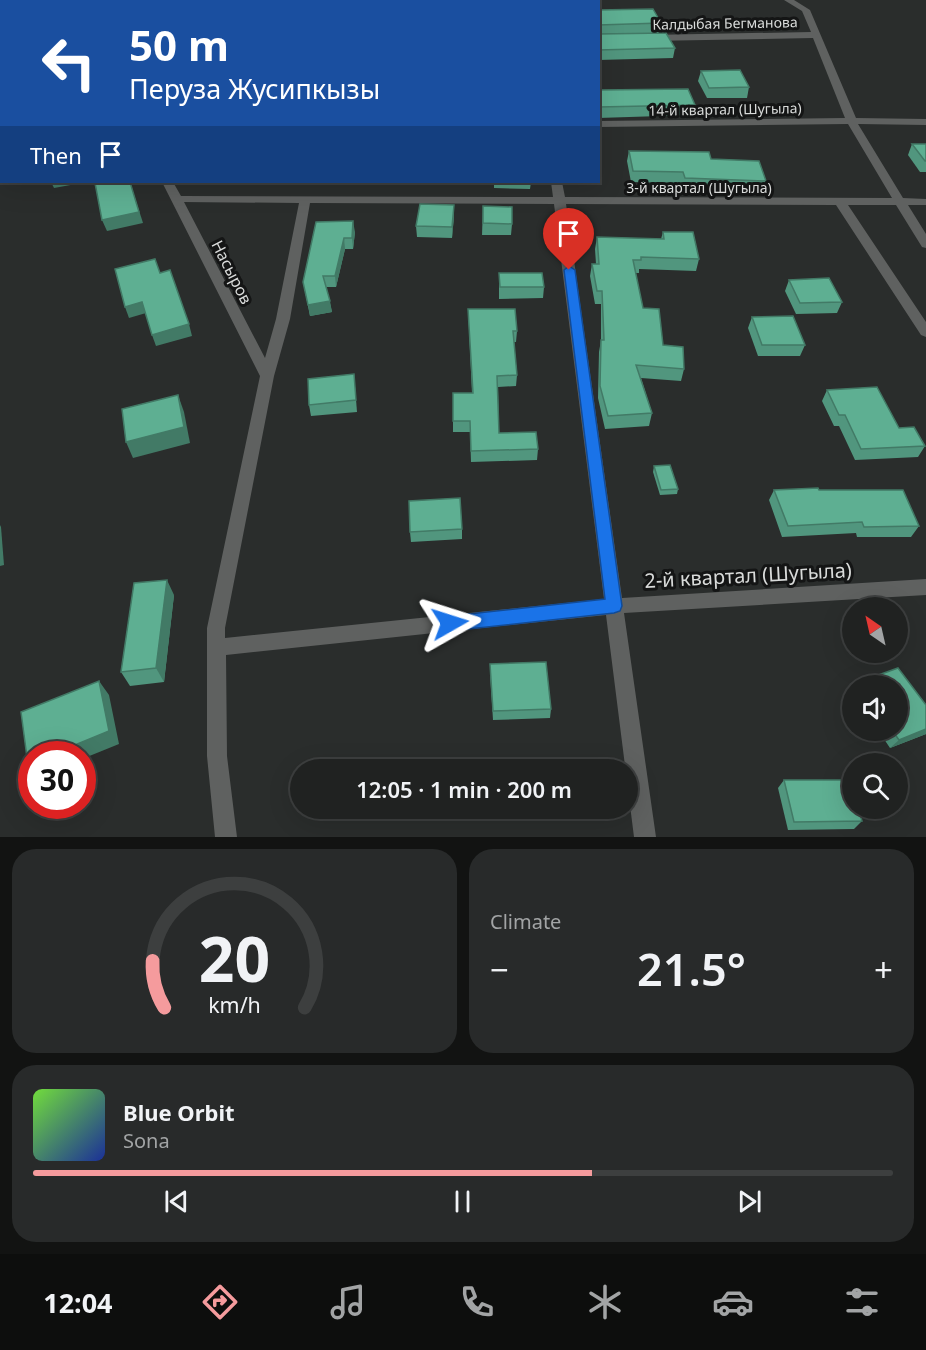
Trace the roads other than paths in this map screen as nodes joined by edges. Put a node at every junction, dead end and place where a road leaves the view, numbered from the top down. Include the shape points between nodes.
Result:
1 (788, 0) edge
2 (816, 35) junction
3 (644, 38) edge
4 (852, 121) junction
5 (926, 122) edge
6 (600, 124) edge
7 (168, 183) edge
8 (557, 183) edge
9 (176, 199) junction
10 (305, 201) junction
11 (560, 202) junction
12 (840, 202) junction
13 (899, 202) junction
14 (926, 202) edge
15 (926, 244) edge
16 (926, 332) edge
17 (267, 376) junction
18 (926, 587) edge
19 (614, 606) junction
20 (215, 648) junction
21 (226, 837) edge
22 (645, 837) edge

1 - 2 street via 806,10
2 - 3 street, Калдыбая Бегманова
2 - 4 street
4 - 5 street, 14-й квартал (Шугыла)
4 - 6 street, 14-й квартал (Шугыла)
4 - 13 street
7 - 9 street, Насыров
8 - 11 street
9 - 10 street, 3-й квартал (Шугыла)
9 - 17 street, Насыров
10 - 11 street, 3-й квартал (Шугыла)
10 - 17 street via 284,319
11 - 12 street, 3-й квартал (Шугыла)
11 - 19 street
12 - 13 street, 3-й квартал (Шугыла)
12 - 16 street
13 - 14 street, 3-й квартал (Шугыла)
13 - 15 street
17 - 20 street
18 - 19 street, 2-й квартал (Шугыла)
19 - 20 street, 2-й квартал (Шугыла)
19 - 22 street
20 - 21 street via 217,756

